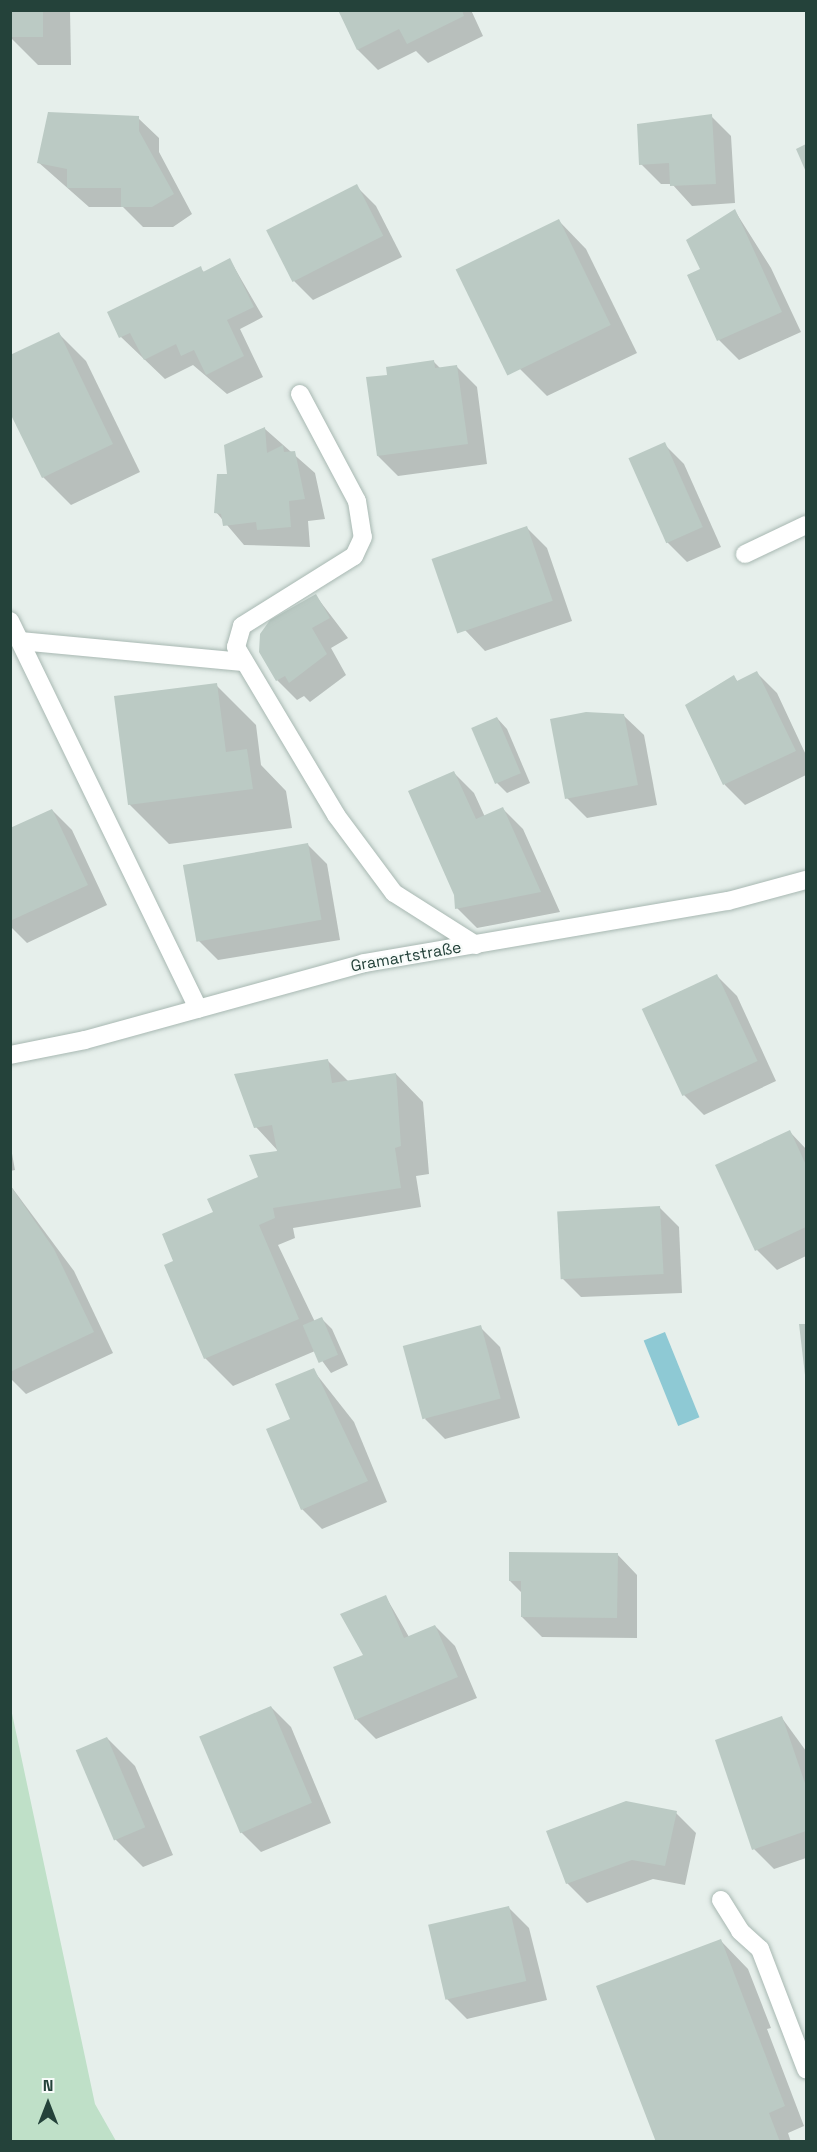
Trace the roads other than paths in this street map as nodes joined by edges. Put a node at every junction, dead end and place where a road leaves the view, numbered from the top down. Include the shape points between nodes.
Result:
1 (300, 394) dead end
2 (807, 525) edge
3 (745, 554) dead end
4 (10, 621) edge
5 (20, 641) junction
6 (243, 662) junction
7 (807, 880) edge
8 (476, 945) junction
9 (198, 1009) junction
10 (10, 1055) edge
11 (721, 1899) dead end
12 (807, 2069) edge

1 - 6 street via 357,501 363,537 354,556 242,626 235,640
2 - 3 street
4 - 5 street
5 - 6 street
5 - 9 street
6 - 8 street via 336,815 394,892
7 - 8 street, Gramartstraße via 728,901
8 - 9 street, Gramartstraße via 364,963
9 - 10 street, Gramartstraße
11 - 12 street via 740,1931 760,1949

